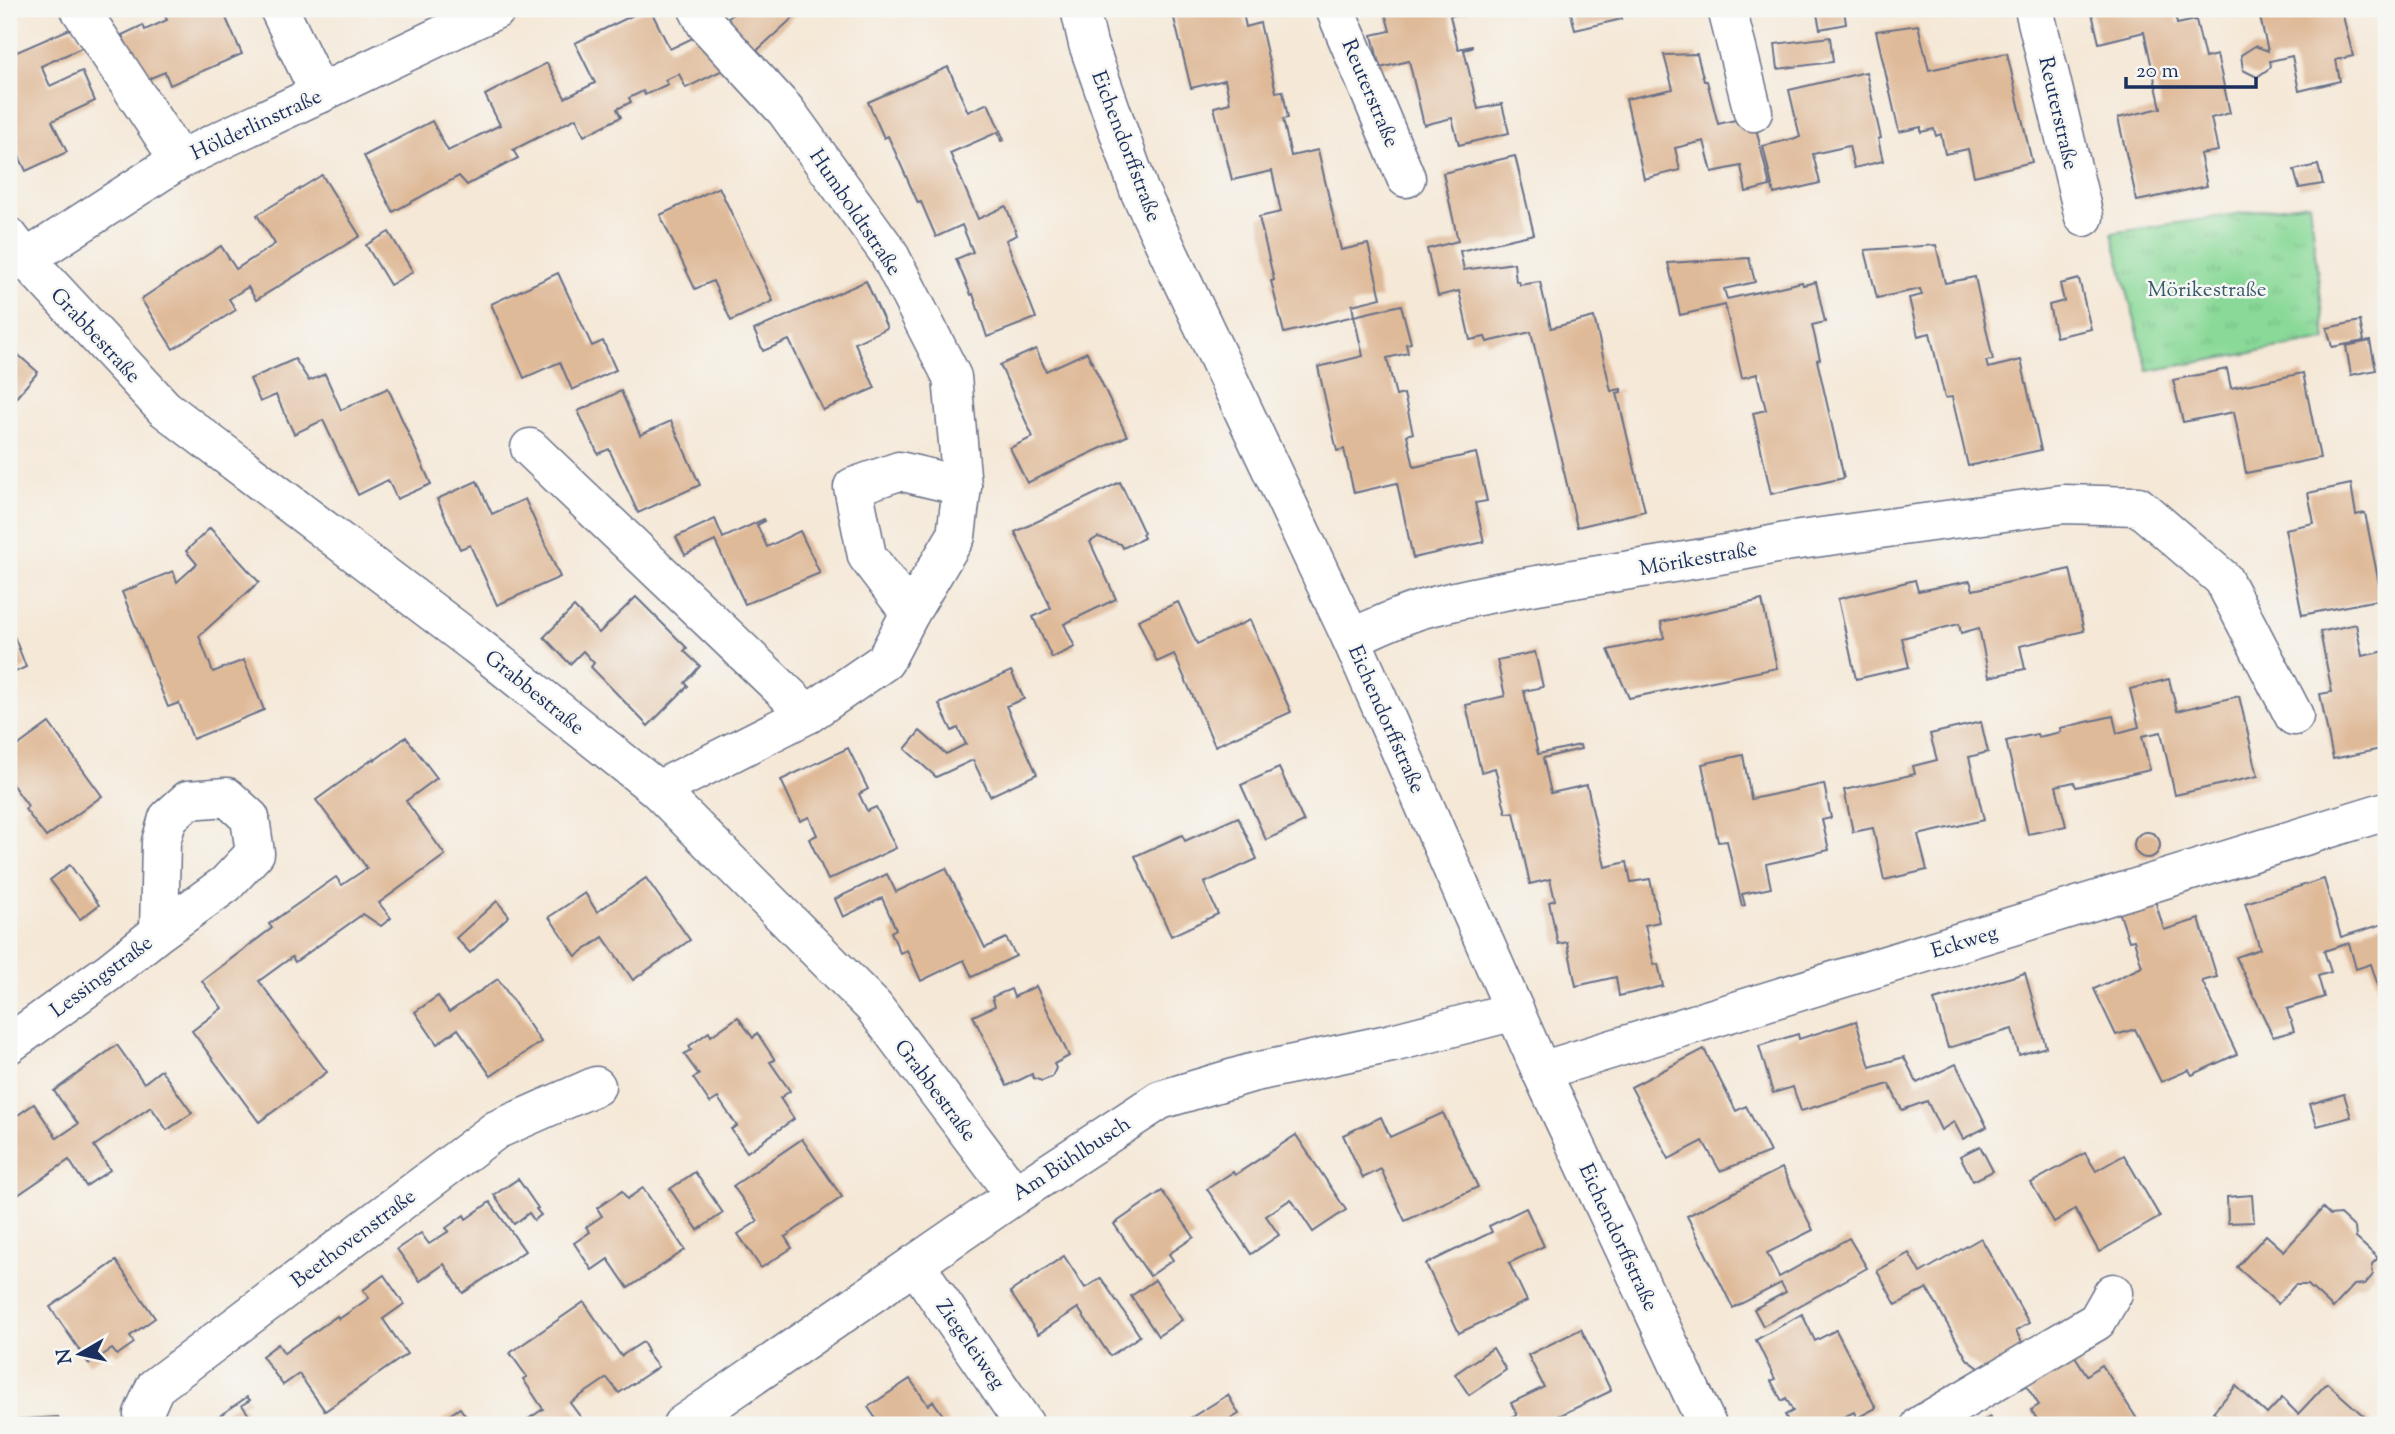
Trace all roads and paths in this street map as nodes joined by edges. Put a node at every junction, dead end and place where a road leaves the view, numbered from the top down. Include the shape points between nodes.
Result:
1 (80, 9) edge
2 (279, 9) edge
3 (698, 9) edge
4 (1080, 9) edge
5 (1335, 9) edge
6 (1727, 9) edge
7 (2034, 9) edge
8 (492, 10) edge
9 (320, 94) junction
10 (1753, 112) dead end
11 (178, 160) junction
12 (1406, 178) dead end
13 (2084, 217) dead end
14 (18, 248) edge
15 (530, 448) dead end
16 (962, 486) junction
17 (910, 613) junction
18 (1351, 638) junction
19 (808, 714) junction
20 (2294, 716) dead end
21 (658, 790) junction
22 (2386, 811) edge
23 (159, 932) dead end
24 (1515, 1011) junction
25 (9, 1044) edge
26 (1541, 1071) junction
27 (596, 1087) dead end
28 (1015, 1195) junction
29 (915, 1264) junction
30 (2113, 1293) dead end
31 (145, 1425) edge
32 (682, 1425) edge
33 (1025, 1425) edge
34 (1707, 1425) edge
35 (1921, 1425) edge

1 - 11 street
2 - 9 street
3 - 16 street, Humboldtstraße via 706,24 786,111 888,253 952,377
4 - 18 street, Eichendorffstraße via 1139,190
5 - 12 street, Reuterstraße
6 - 10 street
7 - 13 street, Reuterstraße
8 - 9 street, Hölderlinstraße
9 - 11 street, Hölderlinstraße
11 - 14 street, Hölderlinstraße
14 - 21 street, Grabbestraße via 164,408
15 - 19 street
16 - 17 street, Humboldtstraße via 956,537
16 - 17 street via 899,471 853,488 867,556
17 - 19 street, Humboldtstraße via 885,661
18 - 20 street, Mörikestraße via 1423,609 1785,542 2063,505 2138,506 2223,579
18 - 24 street, Eichendorffstraße
19 - 21 street, Humboldtstraße
21 - 28 street, Grabbestraße via 874,1007
22 - 26 street, Eckweg
23 - 25 street, Lessingstraße
24 - 26 street, Eichendorffstraße
24 - 28 street, Am Bühlbusch via 1251,1073 1160,1100
26 - 34 street, Eichendorffstraße
27 - 31 street, Beethovenstraße via 496,1130 155,1387 143,1414
28 - 29 street, Am Bühlbusch
29 - 32 street, Am Bühlbusch
29 - 33 street, Ziegeleiweg
30 - 35 street via 2096,1321

